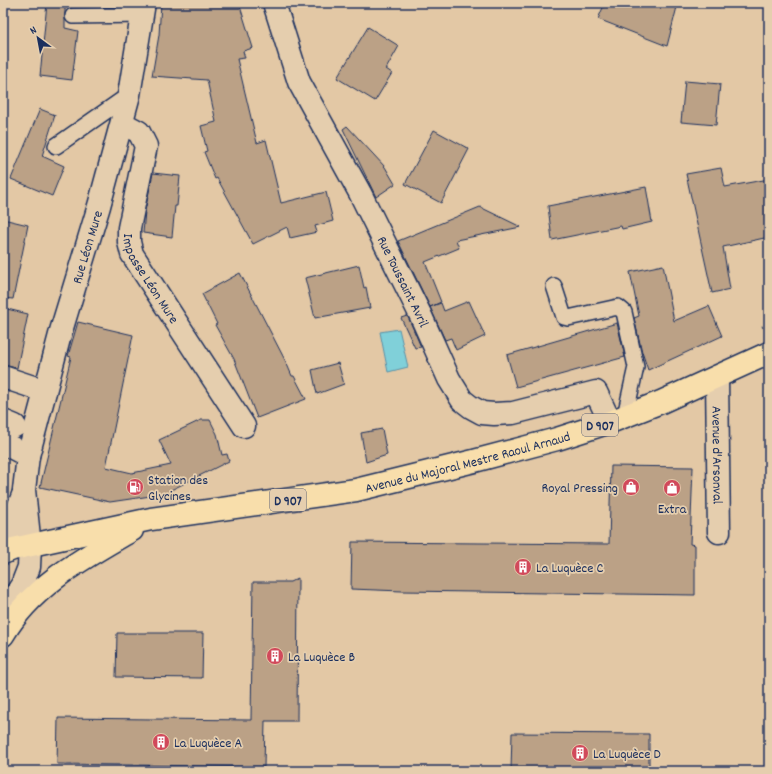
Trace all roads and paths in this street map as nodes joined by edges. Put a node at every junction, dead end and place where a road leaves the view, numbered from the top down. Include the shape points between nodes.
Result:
1 (274, 3) edge
2 (144, 9) edge
3 (72, 16) dead end
4 (129, 95) junction
5 (122, 123) junction
6 (56, 146) dead end
7 (554, 286) dead end
8 (769, 353) edge
9 (3, 377) edge
10 (717, 377) junction
11 (45, 391) junction
12 (618, 419) junction
13 (244, 426) dead end
14 (7, 430) edge
15 (28, 456) junction
16 (24, 490) junction
17 (151, 519) junction
18 (719, 532) dead end
19 (3, 546) edge
20 (30, 546) junction
21 (3, 554) edge
22 (3, 613) edge
23 (3, 635) edge

1 - 12 street, Rue Toussaint Avril via 298,82 360,193 420,314 449,380 462,400 482,413 513,413 596,392
2 - 3 lane
2 - 4 street, Rue Léon Mure
4 - 5 street, Rue Léon Mure
4 - 6 lane
5 - 11 street, Rue Léon Mure
5 - 13 street, Impasse Léon Mure via 139,132 146,146 129,228 132,254
7 - 12 lane via 564,317 618,307 624,312 636,367
8 - 10 main road, Avenue du Majoral Mestre Raoul Arnaud / D 907
9 - 11 street
10 - 12 main road, Avenue du Majoral Mestre Raoul Arnaud / D 907
10 - 18 street, Avenue d'Arsonval
11 - 15 street, Rue Léon Mure
12 - 17 main road, Avenue du Majoral Mestre Raoul Arnaud / D 907 via 557,439 356,490
14 - 15 street
15 - 16 street, Rue Léon Mure
16 - 19 street
16 - 20 street
17 - 20 main road, Avenue du Majoral Mestre Raoul Arnaud / D 907
17 - 23 main road, Avenue du Majoral Mestre Raoul Arnaud / D 907 via 82,559 51,581 20,610
20 - 21 main road, D 907
20 - 22 street via 26,578

